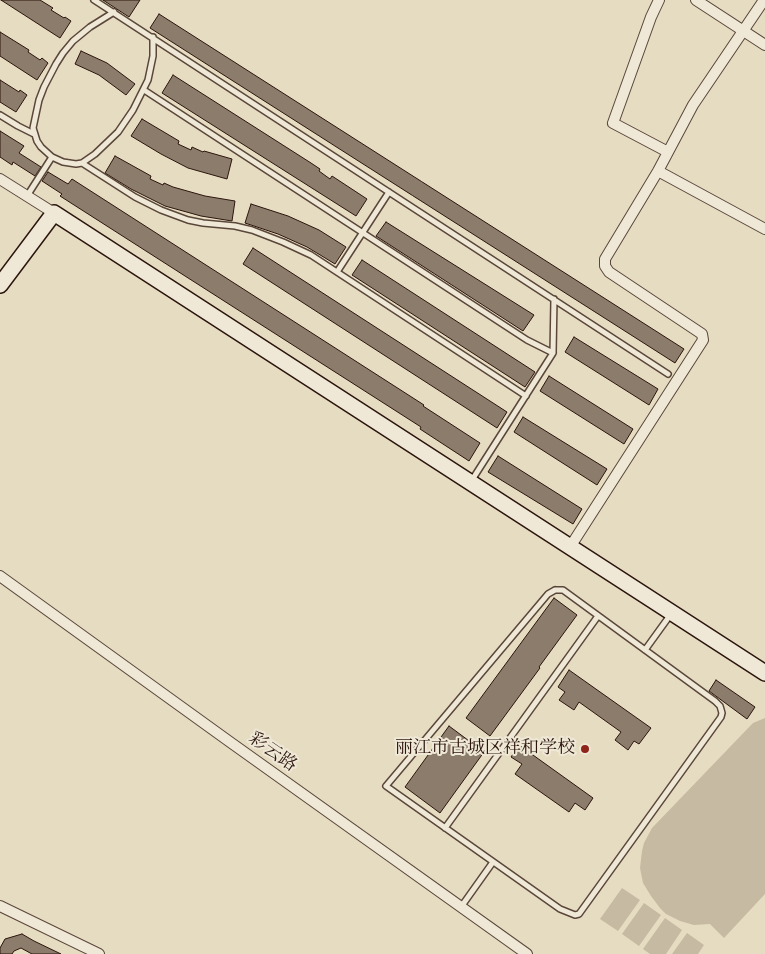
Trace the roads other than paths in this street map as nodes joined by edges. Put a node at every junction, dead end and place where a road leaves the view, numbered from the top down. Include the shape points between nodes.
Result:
1 (94, 0) edge
2 (659, 0) edge
3 (696, 0) edge
4 (764, 0) edge
5 (114, 12) junction
6 (743, 31) junction
7 (152, 37) junction
8 (765, 45) edge
9 (144, 90) junction
10 (0, 115) edge
11 (34, 134) junction
12 (668, 152) junction
13 (52, 157) junction
14 (82, 163) junction
15 (658, 171) junction
16 (0, 179) edge
17 (389, 192) junction
18 (27, 196) junction
19 (54, 213) junction
20 (765, 229) edge
21 (362, 233) junction
22 (337, 272) junction
23 (0, 285) edge
24 (554, 299) junction
25 (553, 353) junction
26 (668, 374) dead end
27 (526, 396) junction
28 (470, 483) junction
29 (570, 547) junction
30 (0, 576) edge
31 (672, 613) junction
32 (598, 616) junction
33 (645, 650) junction
34 (765, 673) edge
35 (445, 828) junction
36 (493, 862) junction
37 (0, 906) edge
38 (461, 907) junction
39 (99, 954) edge
40 (527, 954) edge

1 - 5 lane
2 - 12 street via 613,123
3 - 6 street
4 - 6 street
5 - 7 lane
5 - 11 lane via 81,34 63,53 39,100
6 - 8 street
6 - 12 street via 692,105
7 - 9 lane via 154,56
7 - 17 lane
9 - 14 lane via 118,132
9 - 21 lane
10 - 11 lane
11 - 13 lane
12 - 15 street
13 - 14 lane via 63,162
13 - 18 lane
14 - 22 lane via 161,210 188,220 235,226 268,236
15 - 20 street
15 - 29 street via 605,258 605,266 611,274 702,334 703,340
16 - 18 street
17 - 21 lane
17 - 24 lane
18 - 19 street
19 - 23 street
19 - 28 street
21 - 22 lane
21 - 25 lane via 527,340
22 - 27 lane
24 - 25 lane
24 - 26 lane
25 - 27 lane
27 - 28 lane
28 - 29 street
29 - 31 street
30 - 38 street, 彩云路
31 - 33 lane
31 - 34 street
32 - 33 lane
32 - 35 lane
32 - 35 lane via 563,590 548,594 386,786
33 - 36 lane via 715,700 720,706 721,717 579,914 560,909
35 - 36 lane
36 - 38 lane
37 - 39 street
38 - 40 street, 彩云路

